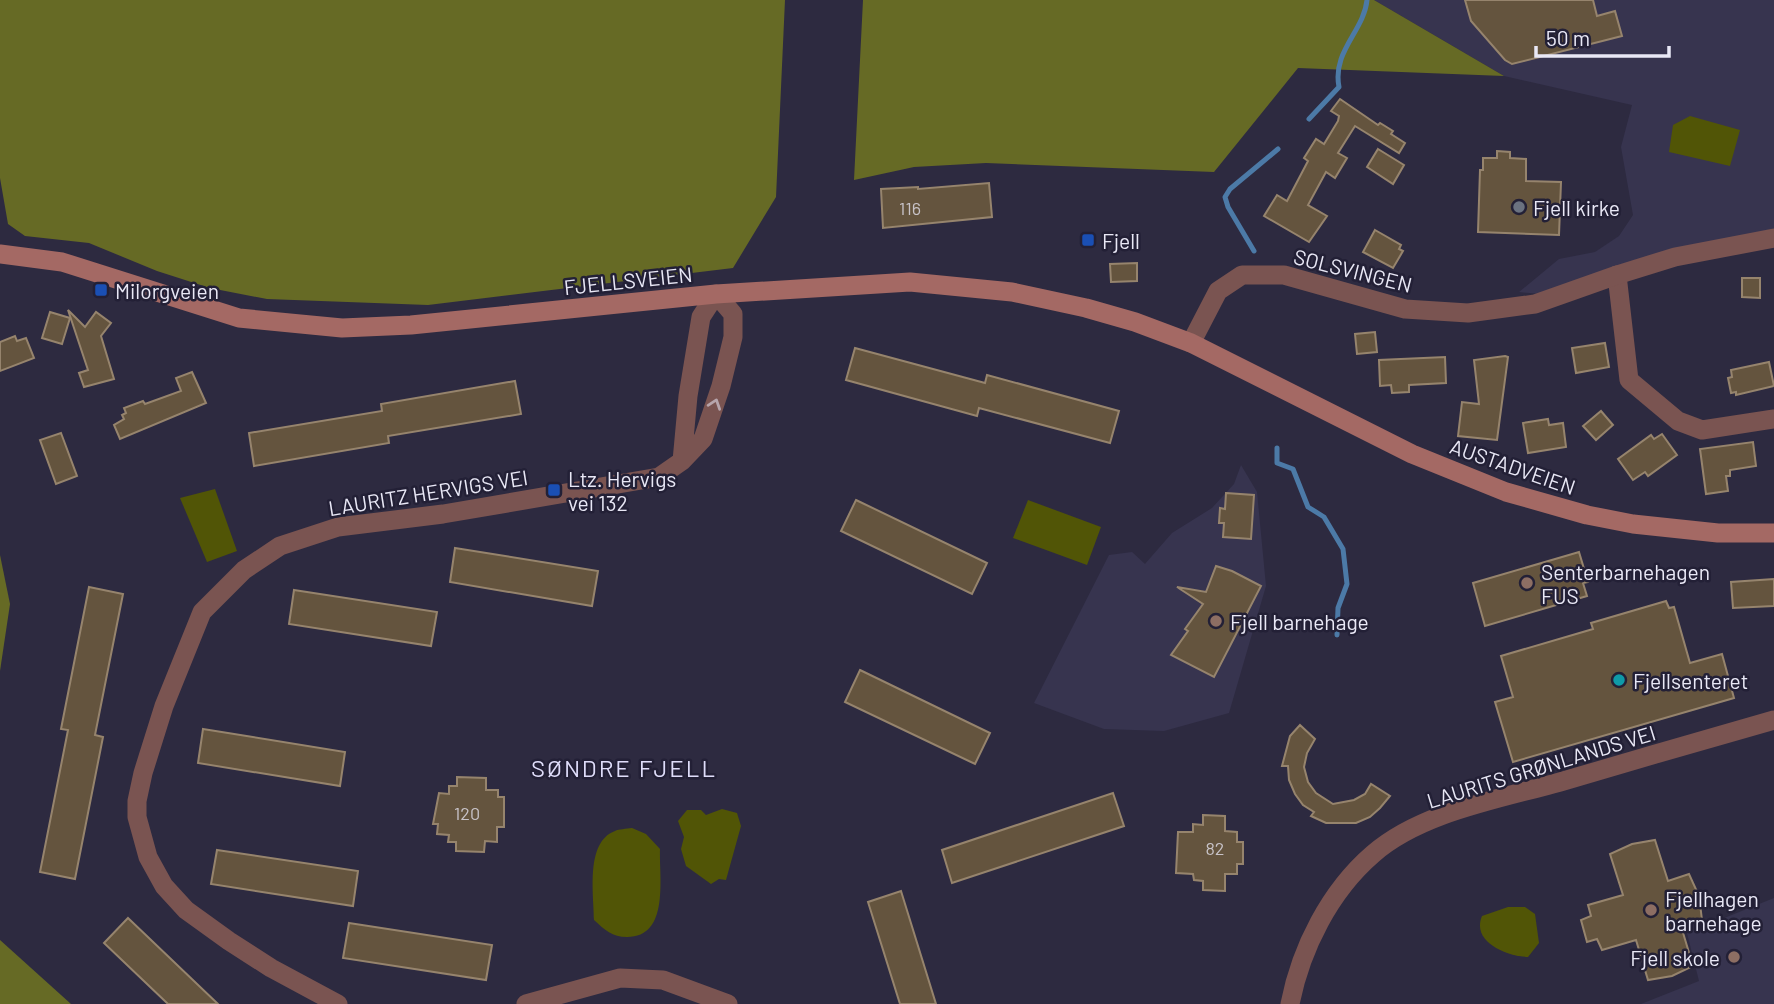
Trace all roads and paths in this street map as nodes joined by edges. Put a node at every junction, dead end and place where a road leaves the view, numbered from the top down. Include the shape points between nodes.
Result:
1 (1774, 238) edge
2 (0, 254) edge
3 (1617, 275) junction
4 (716, 294) junction
5 (1191, 343) junction
6 (1256, 374) joint
7 (1774, 419) edge
8 (682, 461) junction
9 (1774, 533) edge
10 (1774, 720) edge
11 (338, 1004) edge
12 (526, 1004) edge
13 (729, 1004) edge
14 (1290, 1004) edge

1 - 3 street, SOLSVINGEN via 1675,257
2 - 4 main road, FJELLSVEIEN via 62,262 239,318 342,328
3 - 5 street, SOLSVINGEN via 1535,304 1468,313 1405,309 1284,275 1242,275 1218,291
3 - 7 street via 1629,380 1678,421 1702,430
4 - 5 main road, FJELLSVEIEN via 910,282 980,287 1086,308
4 - 8 street via 701,317
8 -> 4 street, LAURITZ HERVIGS VEI via 703,439 733,337 733,314
5 - 6 main road, FJELLSVEIEN
6 - 9 main road, AUSTADVEIEN via 1412,454 1541,503 1633,524 1718,533
8 - 11 street, LAURITZ HERVIGS VEI via 659,477 338,527 280,546 244,570 202,612 143,772 137,817 148,858 164,886 187,909 271,968
10 - 14 street, LAURITS GRØNLANDS VEI via 1450,813 1398,836 1343,885 1311,937
12 - 13 street via 620,978 663,980

